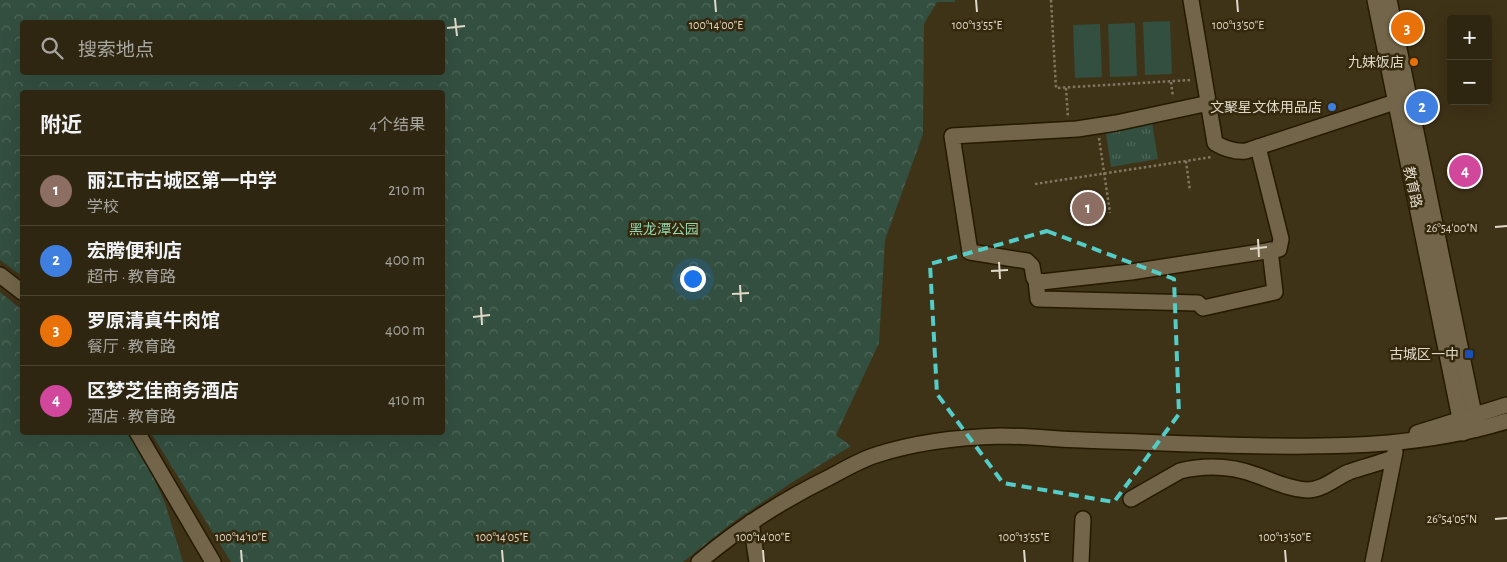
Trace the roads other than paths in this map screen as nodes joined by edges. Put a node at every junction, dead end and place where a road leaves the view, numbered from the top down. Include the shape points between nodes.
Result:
1 (1192, 0) edge
2 (1375, 0) edge
3 (1389, 0) edge
4 (1395, 102) junction
5 (1209, 103) junction
6 (1258, 147) junction
7 (1270, 250) junction
8 (0, 275) edge
9 (1036, 280) junction
10 (20, 290) edge
11 (1507, 405) edge
12 (1507, 421) edge
13 (1469, 425) junction
14 (140, 435) edge
15 (1397, 443) junction
16 (1372, 444) junction
17 (1219, 445) junction
18 (1393, 458) junction
19 (1218, 468) junction
20 (1131, 500) dead end
21 (1083, 519) dead end
22 (750, 522) junction
23 (213, 562) edge
24 (699, 562) edge
25 (757, 562) edge
26 (1081, 562) edge
27 (1373, 562) edge

1 - 5 street
2 - 4 street, 教育路
3 - 13 street, 教育路
4 - 6 street
4 - 13 street, 教育路
5 - 6 street via 1216,143 1240,152
5 - 9 street via 1097,126 952,136 970,252 1027,260
6 - 7 street via 1280,239 1280,248
7 - 9 street via 1131,272
7 - 9 street via 1275,292 1203,308 1198,303 1038,299
8 - 10 street
11 - 13 street
12 - 13 street
13 - 15 street
13 - 16 street
14 - 23 street
15 - 16 street
15 - 18 street
16 - 17 street
17 - 19 street
17 - 22 street via 1000,436 932,442 874,456 815,484
18 - 19 street via 1307,490 1288,487 1236,469
18 - 27 street
19 - 20 street via 1180,471
21 - 26 street
22 - 24 street
22 - 25 street

